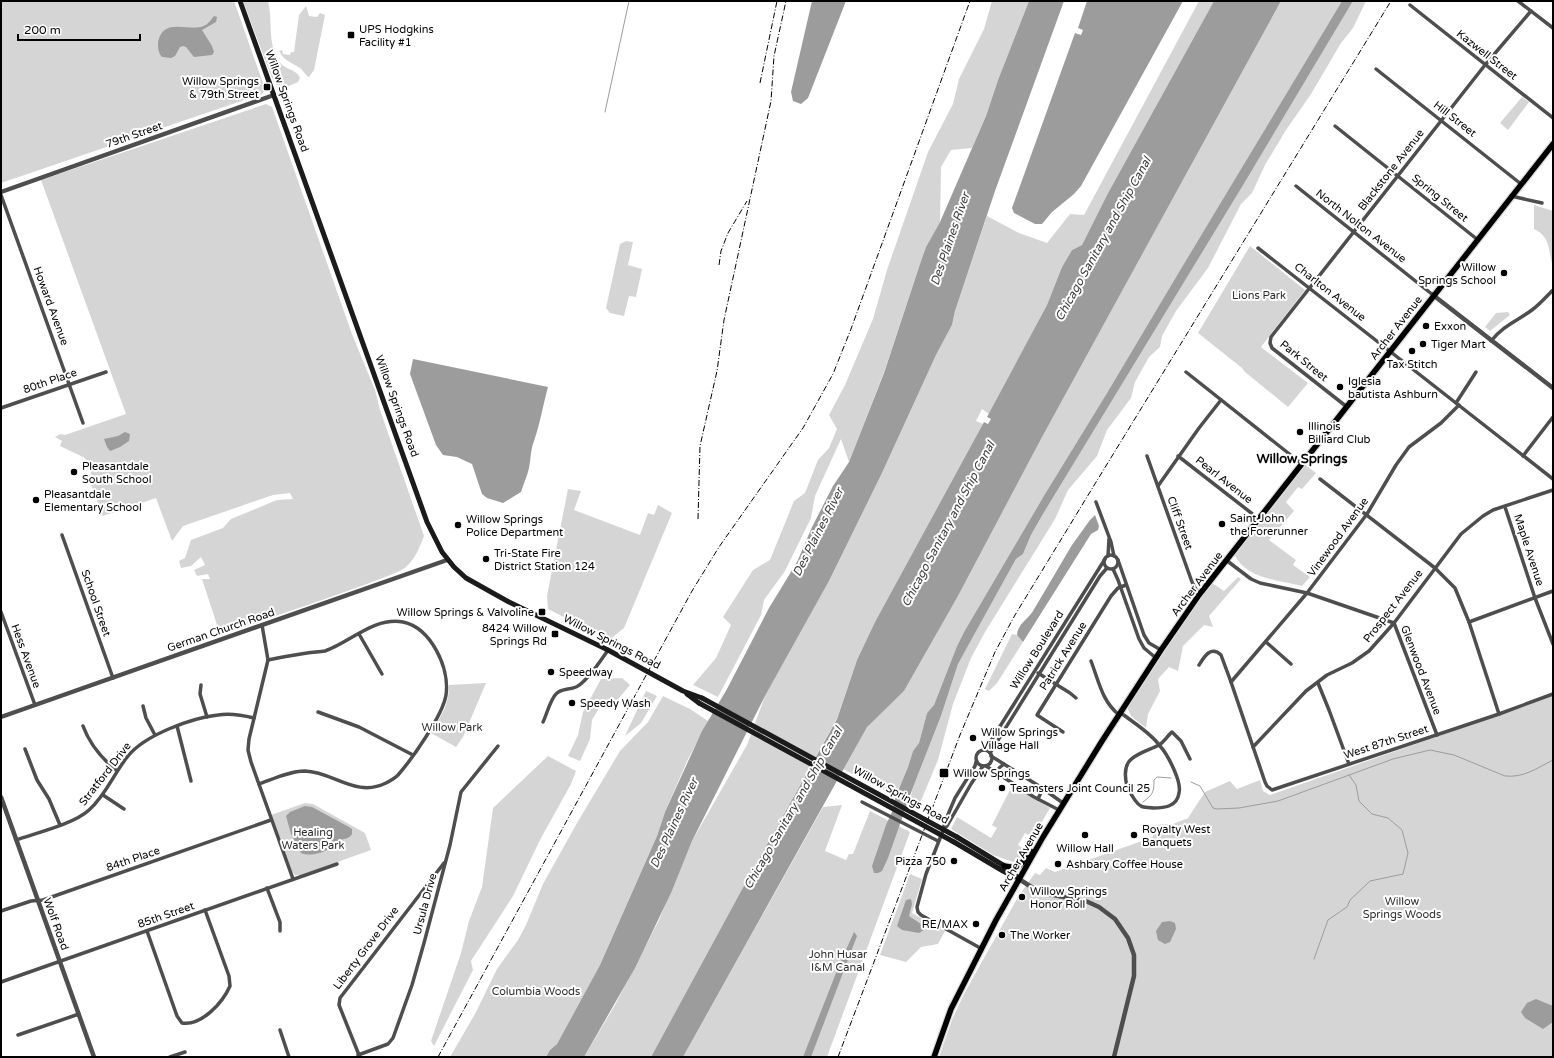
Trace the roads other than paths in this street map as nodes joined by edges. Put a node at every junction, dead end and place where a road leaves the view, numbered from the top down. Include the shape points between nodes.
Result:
1 (240, 1) edge
2 (1518, 1) edge
3 (1410, 6) dead end
4 (1531, 11) junction
5 (1553, 28) edge
6 (1485, 65) junction
7 (1376, 69) dead end
8 (274, 95) junction
9 (1553, 118) edge
10 (1442, 121) junction
11 (1334, 126) dead end
12 (1553, 144) edge
13 (1398, 176) junction
14 (1521, 184) junction
15 (1296, 186) dead end
16 (1, 192) edge
17 (1, 195) edge
18 (1512, 196) junction
19 (1542, 203) dead end
20 (1354, 232) junction
21 (1478, 240) junction
22 (1258, 248) dead end
23 (1310, 289) junction
24 (1553, 290) edge
25 (1433, 295) junction
26 (1491, 341) junction
27 (1270, 343) joint
28 (1390, 352) junction
29 (106, 372) dead end
30 (1186, 372) dead end
31 (1476, 372) dead end
32 (69, 384) junction
33 (1553, 388) edge
34 (1222, 400) junction
35 (1457, 404) junction
36 (1347, 407) junction
37 (1, 408) edge
38 (1553, 417) edge
39 (83, 423) dead end
40 (1147, 456) dead end
41 (1178, 456) junction
42 (1523, 456) junction
43 (1302, 464) junction
44 (1320, 479) dead end
45 (1553, 479) edge
46 (1158, 486) junction
47 (1553, 490) edge
48 (1096, 502) dead end
49 (1505, 507) junction
50 (1367, 514) junction
51 (1259, 519) junction
52 (62, 535) dead end
53 (1109, 538) junction
54 (1114, 556) junction
55 (1106, 557) junction
56 (447, 560) junction
57 (1118, 560) junction
58 (1226, 560) junction
59 (1108, 568) junction
60 (1435, 568) junction
61 (1113, 569) junction
62 (1126, 585) junction
63 (1121, 587) junction
64 (1553, 591) edge
65 (1307, 593) junction
66 (1199, 595) junction
67 (1535, 598) junction
68 (1, 612) edge
69 (1394, 622) junction
70 (1469, 622) junction
71 (262, 625) junction
72 (359, 634) junction
73 (1266, 642) junction
74 (1553, 644) edge
75 (608, 650) junction
76 (1161, 650) junction
77 (1156, 658) junction
78 (268, 660) junction
79 (1091, 662) dead end
80 (1291, 664) dead end
81 (1199, 665) dead end
82 (1034, 671) junction
83 (382, 674) dead end
84 (1039, 674) junction
85 (113, 678) junction
86 (1231, 682) junction
87 (1318, 683) junction
88 (201, 685) dead end
89 (1056, 685) junction
90 (1553, 694) edge
91 (1076, 698) dead end
92 (35, 705) junction
93 (143, 706) dead end
94 (318, 712) dead end
95 (1120, 714) junction
96 (1499, 714) junction
97 (1, 717) edge
98 (207, 717) junction
99 (254, 718) junction
100 (543, 722) dead end
101 (83, 726) dead end
102 (177, 726) junction
103 (1063, 732) dead end
104 (154, 735) junction
105 (1437, 735) junction
106 (1160, 744) junction
107 (498, 746) dead end
108 (25, 748) dead end
109 (1253, 748) junction
110 (984, 750) junction
111 (991, 754) junction
112 (413, 755) junction
113 (1190, 759) dead end
114 (976, 762) junction
115 (1004, 764) junction
116 (1349, 764) junction
117 (985, 766) junction
118 (117, 771) junction
119 (998, 774) junction
120 (191, 781) dead end
121 (259, 784) junction
122 (1043, 788) junction
123 (103, 795) junction
124 (1, 797) edge
125 (1038, 799) junction
126 (862, 802) dead end
127 (1063, 803) junction
128 (124, 809) dead end
129 (1059, 810) junction
130 (271, 820) junction
131 (60, 825) junction
132 (944, 828) junction
133 (955, 839) junction
134 (16, 840) junction
135 (938, 841) junction
136 (1037, 848) junction
137 (446, 860) junction
138 (336, 864) dead end
139 (1004, 866) junction
140 (293, 879) junction
141 (1019, 879) junction
142 (267, 888) junction
143 (38, 900) junction
144 (205, 910) junction
145 (1, 911) edge
146 (147, 931) junction
147 (280, 932) dead end
148 (982, 949) junction
149 (60, 961) junction
150 (1, 982) edge
151 (79, 1014) junction
152 (280, 1030) dead end
153 (18, 1035) dead end
154 (185, 1052) dead end
155 (359, 1056) edge
156 (94, 1057) edge
157 (170, 1057) edge
158 (289, 1057) edge
159 (934, 1057) edge
160 (1114, 1057) edge

1 - 8 main road, Willow Springs Road
2 - 4 street
3 - 6 street, Kazwell Street
4 - 5 street
4 - 6 street, Blackstone Avenue
6 - 9 street, Kazwell Street
6 - 10 street, Blackstone Avenue
7 - 10 street, Hill Street
8 - 16 street, 79th Street
8 - 56 main road, Willow Springs Road via 427,522
10 - 13 street, Blackstone Avenue
10 - 14 street, Hill Street
11 - 13 street, Spring Street
12 - 14 main road, Archer Avenue
13 - 20 street, Blackstone Avenue
13 - 21 street, Spring Street
14 - 18 main road, Archer Avenue
15 - 20 street, North Nolton Avenue
17 - 32 street, Howard Avenue
18 - 19 street
18 - 21 main road, Archer Avenue
20 - 23 street, Blackstone Avenue
20 - 25 street, North Nolton Avenue
21 - 25 main road, Archer Avenue
22 - 23 street, Charlton Avenue
23 - 27 street, Blackstone Avenue via 1271,338
23 - 28 street, Charlton Avenue
24 - 26 street via 1531,311 1517,318
25 - 26 street
25 - 28 main road, Archer Avenue
26 - 33 street
27 - 36 street, Park Street via 1272,348
28 - 35 street, Charlton Avenue
28 - 36 main road, Archer Avenue
29 - 32 street, 80th Place
30 - 34 street
31 - 35 street, Vinewood Avenue
32 - 37 street, 80th Place
32 - 39 street, Howard Avenue
34 - 41 street
34 - 43 street
35 - 42 street, Charlton Avenue
35 - 50 street, Vinewood Avenue via 1440,423 1409,447
36 - 43 main road, Archer Avenue
38 - 42 street
40 - 46 street, Cliff Street
41 - 46 street
41 - 51 street, Pearl Avenue
42 - 45 street, Charlton Avenue
43 - 51 main road, Archer Avenue
44 - 50 street
46 - 66 street, Cliff Street
47 - 49 street, Prospect Avenue
48 - 53 street
49 - 60 street, Prospect Avenue via 1492,510 1461,534
49 - 67 street, Maple Avenue
50 - 60 street
50 - 65 street, Vinewood Avenue
51 - 58 main road, Archer Avenue
52 - 85 street, School Street
53 - 54 street
53 - 55 street
54 - 55 street
54 - 57 street
55 - 59 street via 1104,565
55 - 82 street, Willow Boulevard
56 - 71 street, German Church Road
56 - 75 main road, Willow Springs Road via 466,578
57 - 61 street
57 - 62 street
58 - 65 street, Glenwood Avenue via 1260,583
58 - 66 main road, Archer Avenue
59 - 61 street
59 - 84 street, Willow Boulevard via 1100,576
60 - 69 street, Prospect Avenue
60 - 70 street via 1455,588
61 - 63 street
62 - 63 street, Patrick Avenue
62 - 76 street via 1146,639
63 - 77 street via 1139,639 1144,648
63 - 89 street, Patrick Avenue via 1114,591
64 - 67 street
65 - 69 street, Glenwood Avenue
65 - 73 street, Vinewood Avenue
66 - 76 main road, Archer Avenue
67 - 70 street
67 - 74 street, Maple Avenue
68 - 92 street, Hess Avenue
69 - 87 street, Prospect Avenue via 1369,651
69 - 105 street, Glenwood Avenue
70 - 96 street
71 - 78 street
71 - 85 street, German Church Road
72 - 78 street via 325,651
72 - 83 street
72 - 112 street via 380,623 402,622 422,632 435,648 445,673 446,695 438,714
73 - 80 street
73 - 86 street, Vinewood Avenue
75 - 100 street via 601,662 579,686 556,693
75 - 133 main road, Willow Springs Road, bridge
76 - 77 main road, Archer Avenue
77 - 95 main road, Archer Avenue
78 - 99 street
79 - 95 street via 1105,699 1109,706
81 - 86 street via 1208,653 1218,652
82 - 84 street
82 - 110 street, Willow Boulevard
84 - 89 street
84 - 111 street, Willow Boulevard
85 - 92 street, German Church Road
86 - 109 street
87 - 109 street, Prospect Avenue via 1299,698
87 - 116 street
88 - 98 street via 200,694
89 - 91 street
89 - 103 street, Patrick Avenue via 1037,715
90 - 96 street, West 87th Street
92 - 97 street, German Church Road
93 - 104 street
94 - 112 street via 359,727
95 - 106 street
95 - 127 main road, Archer Avenue
96 - 105 street, West 87th Street
98 - 99 street, Stratford Drive via 233,714
98 - 102 street, Stratford Drive
99 - 121 street via 248,750
101 - 118 street via 97,753
102 - 104 street, Stratford Drive
102 - 120 street
104 - 118 street, Stratford Drive via 136,748
105 - 116 street, West 87th Street
106 - 106 street via 1172,766 1180,793 1175,802 1168,807 1142,807 1128,789 1125,781 1126,769 1128,762 1135,756
106 - 113 street via 1174,732
107 - 137 street, Ursula Drive via 461,792
108 - 131 street via 37,780 49,799
109 - 116 street, West 87th Street via 1270,789 1279,789
110 - 111 street
110 - 114 street via 976,754
111 - 115 street
111 - 117 street via 990,763
112 - 121 street via 393,779 371,788 353,787 305,771
114 - 117 street
114 - 132 street via 955,798
115 - 119 street via 999,768
115 - 122 street
117 - 119 street
117 - 132 street via 971,784 948,826
118 - 123 street, Stratford Drive
119 - 125 street
121 - 130 street
122 - 125 street
122 - 127 street
123 - 128 street
123 - 131 street, Stratford Drive via 89,811
124 - 134 street, Wolf Road
125 - 129 street
126 - 135 street
127 - 129 main road, Archer Avenue
129 - 136 main road, Archer Avenue
130 - 140 street
130 - 143 street, 84th Place
131 - 134 street, Stratford Drive
132 - 135 street
133 - 139 main road, Willow Springs Road
133 - 141 main road, Willow Springs Road
134 - 143 street, Wolf Road
135 - 148 street via 923,883 917,910 921,915
136 - 139 main road via 1017,868
136 - 141 main road, Archer Avenue
137 - 155 street, Ursula Drive via 414,978 393,1038 388,1044
137 - 155 street, Liberty Grove Drive via 340,998 340,1005
138 - 140 street, 85th Street
139 - 141 main road, Willow Springs Road
140 - 142 street, 85th Street
141 - 148 main road, Archer Avenue
141 - 160 street, Willow Springs Road via 1040,892 1088,902 1099,907 1115,919 1128,938 1134,955 1134,976
142 - 144 street, 85th Street
142 - 147 street via 280,922
143 - 145 street, 84th Place
143 - 149 street, Wolf Road
144 - 146 street, 85th Street
144 - 146 street via 231,980 229,989 209,1015 185,1023 180,1021
146 - 149 street, 85th Street
148 - 159 main road, Archer Avenue via 951,1009
149 - 150 street, 85th Street
149 - 151 street, Wolf Road
151 - 153 street
151 - 156 street, Wolf Road
152 - 158 street
154 - 157 street

